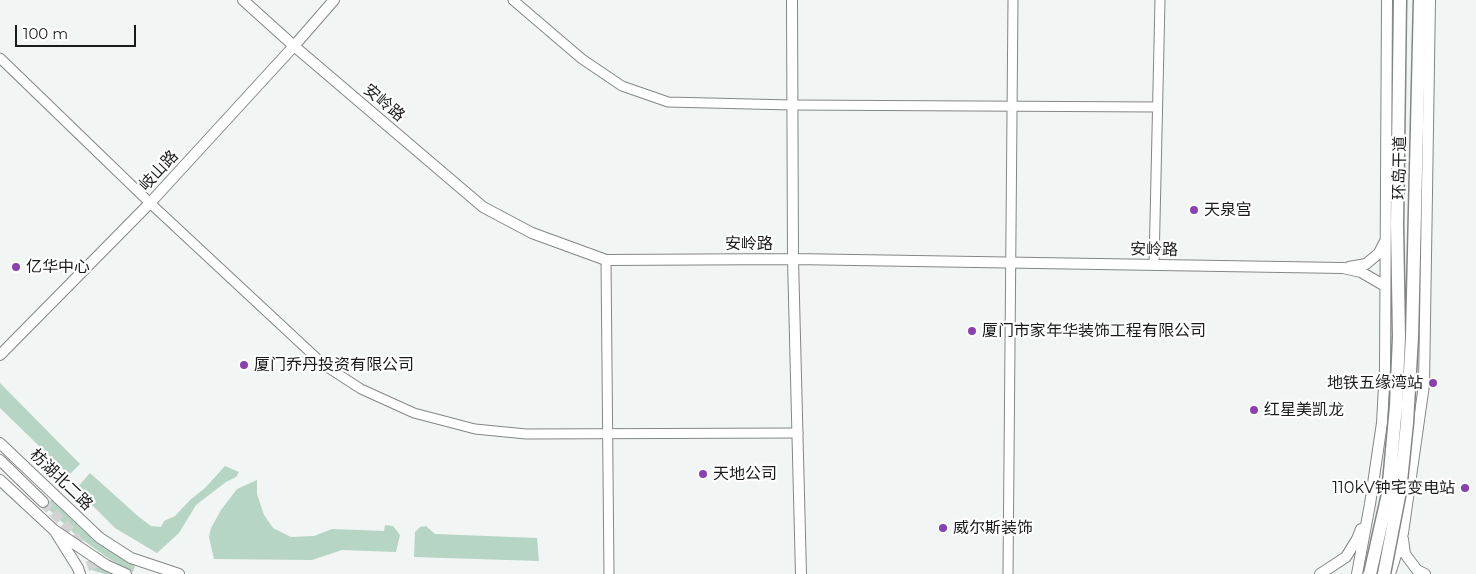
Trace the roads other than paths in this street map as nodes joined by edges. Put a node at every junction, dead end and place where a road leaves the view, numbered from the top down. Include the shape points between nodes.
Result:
1 (243, 0) edge
2 (334, 0) edge
3 (513, 0) edge
4 (792, 0) edge
5 (1013, 0) edge
6 (1160, 0) edge
7 (1387, 0) edge
8 (1400, 0) edge
9 (1420, 0) edge
10 (1430, 0) edge
11 (294, 46) junction
12 (0, 58) edge
13 (791, 104) junction
14 (1012, 106) junction
15 (1158, 107) junction
16 (150, 203) junction
17 (1385, 242) junction
18 (793, 259) junction
19 (606, 260) junction
20 (1010, 262) junction
21 (1154, 265) junction
22 (1344, 268) junction
23 (1385, 286) junction
24 (0, 355) edge
25 (798, 433) junction
26 (608, 434) junction
27 (0, 443) edge
28 (0, 460) edge
29 (0, 480) edge
30 (43, 502) tunnel mouth
31 (1370, 504) junction
32 (54, 530) junction
33 (1403, 533) junction
34 (80, 574) edge
35 (126, 574) edge
36 (179, 574) edge
37 (609, 574) edge
38 (801, 574) edge
39 (1008, 574) edge
40 (1320, 574) edge
41 (1357, 574) edge
42 (1370, 574) edge
43 (1384, 574) edge
44 (1390, 574) edge
45 (1425, 574) edge

1 - 11 main road, 安岭路
2 - 11 main road, 岐山路
3 - 13 street via 582,59 622,86 668,102
4 - 13 main road
5 - 14 street
6 - 15 street
7 - 17 main road
8 - 42 highway, 环岛干道, bridge via 1396,406 1388,494
9 - 43 highway, 环岛干道, bridge via 1407,423 1400,491
10 - 33 main road via 1424,385
11 - 16 main road, 岐山路
11 - 19 main road, 安岭路 via 483,207 532,233
12 - 16 street
13 - 14 street
13 - 18 main road
14 - 15 street
14 - 20 street
15 - 21 street
16 - 24 main road, 岐山路
16 - 26 street via 324,365 361,389 414,413 475,429 526,434
17 - 22 main road via 1379,253 1366,264
17 - 23 main road
18 - 19 main road, 安岭路
18 - 20 main road, 安岭路
18 - 25 main road
19 - 26 street
20 - 21 main road, 安岭路
20 - 39 street
21 - 22 main road, 安岭路
22 - 23 main road via 1361,272
23 - 31 main road via 1383,414
25 - 26 street
25 - 38 main road
26 - 37 street
27 - 36 main road, 枋湖北二路 via 100,538 130,558
28 - 30 main road
29 - 32 main road
31 - 40 main road via 1357,539 1346,557
31 - 41 main road
32 - 34 main road
32 - 35 main road via 106,565
33 - 44 main road
33 - 45 main road via 1405,554 1417,570

